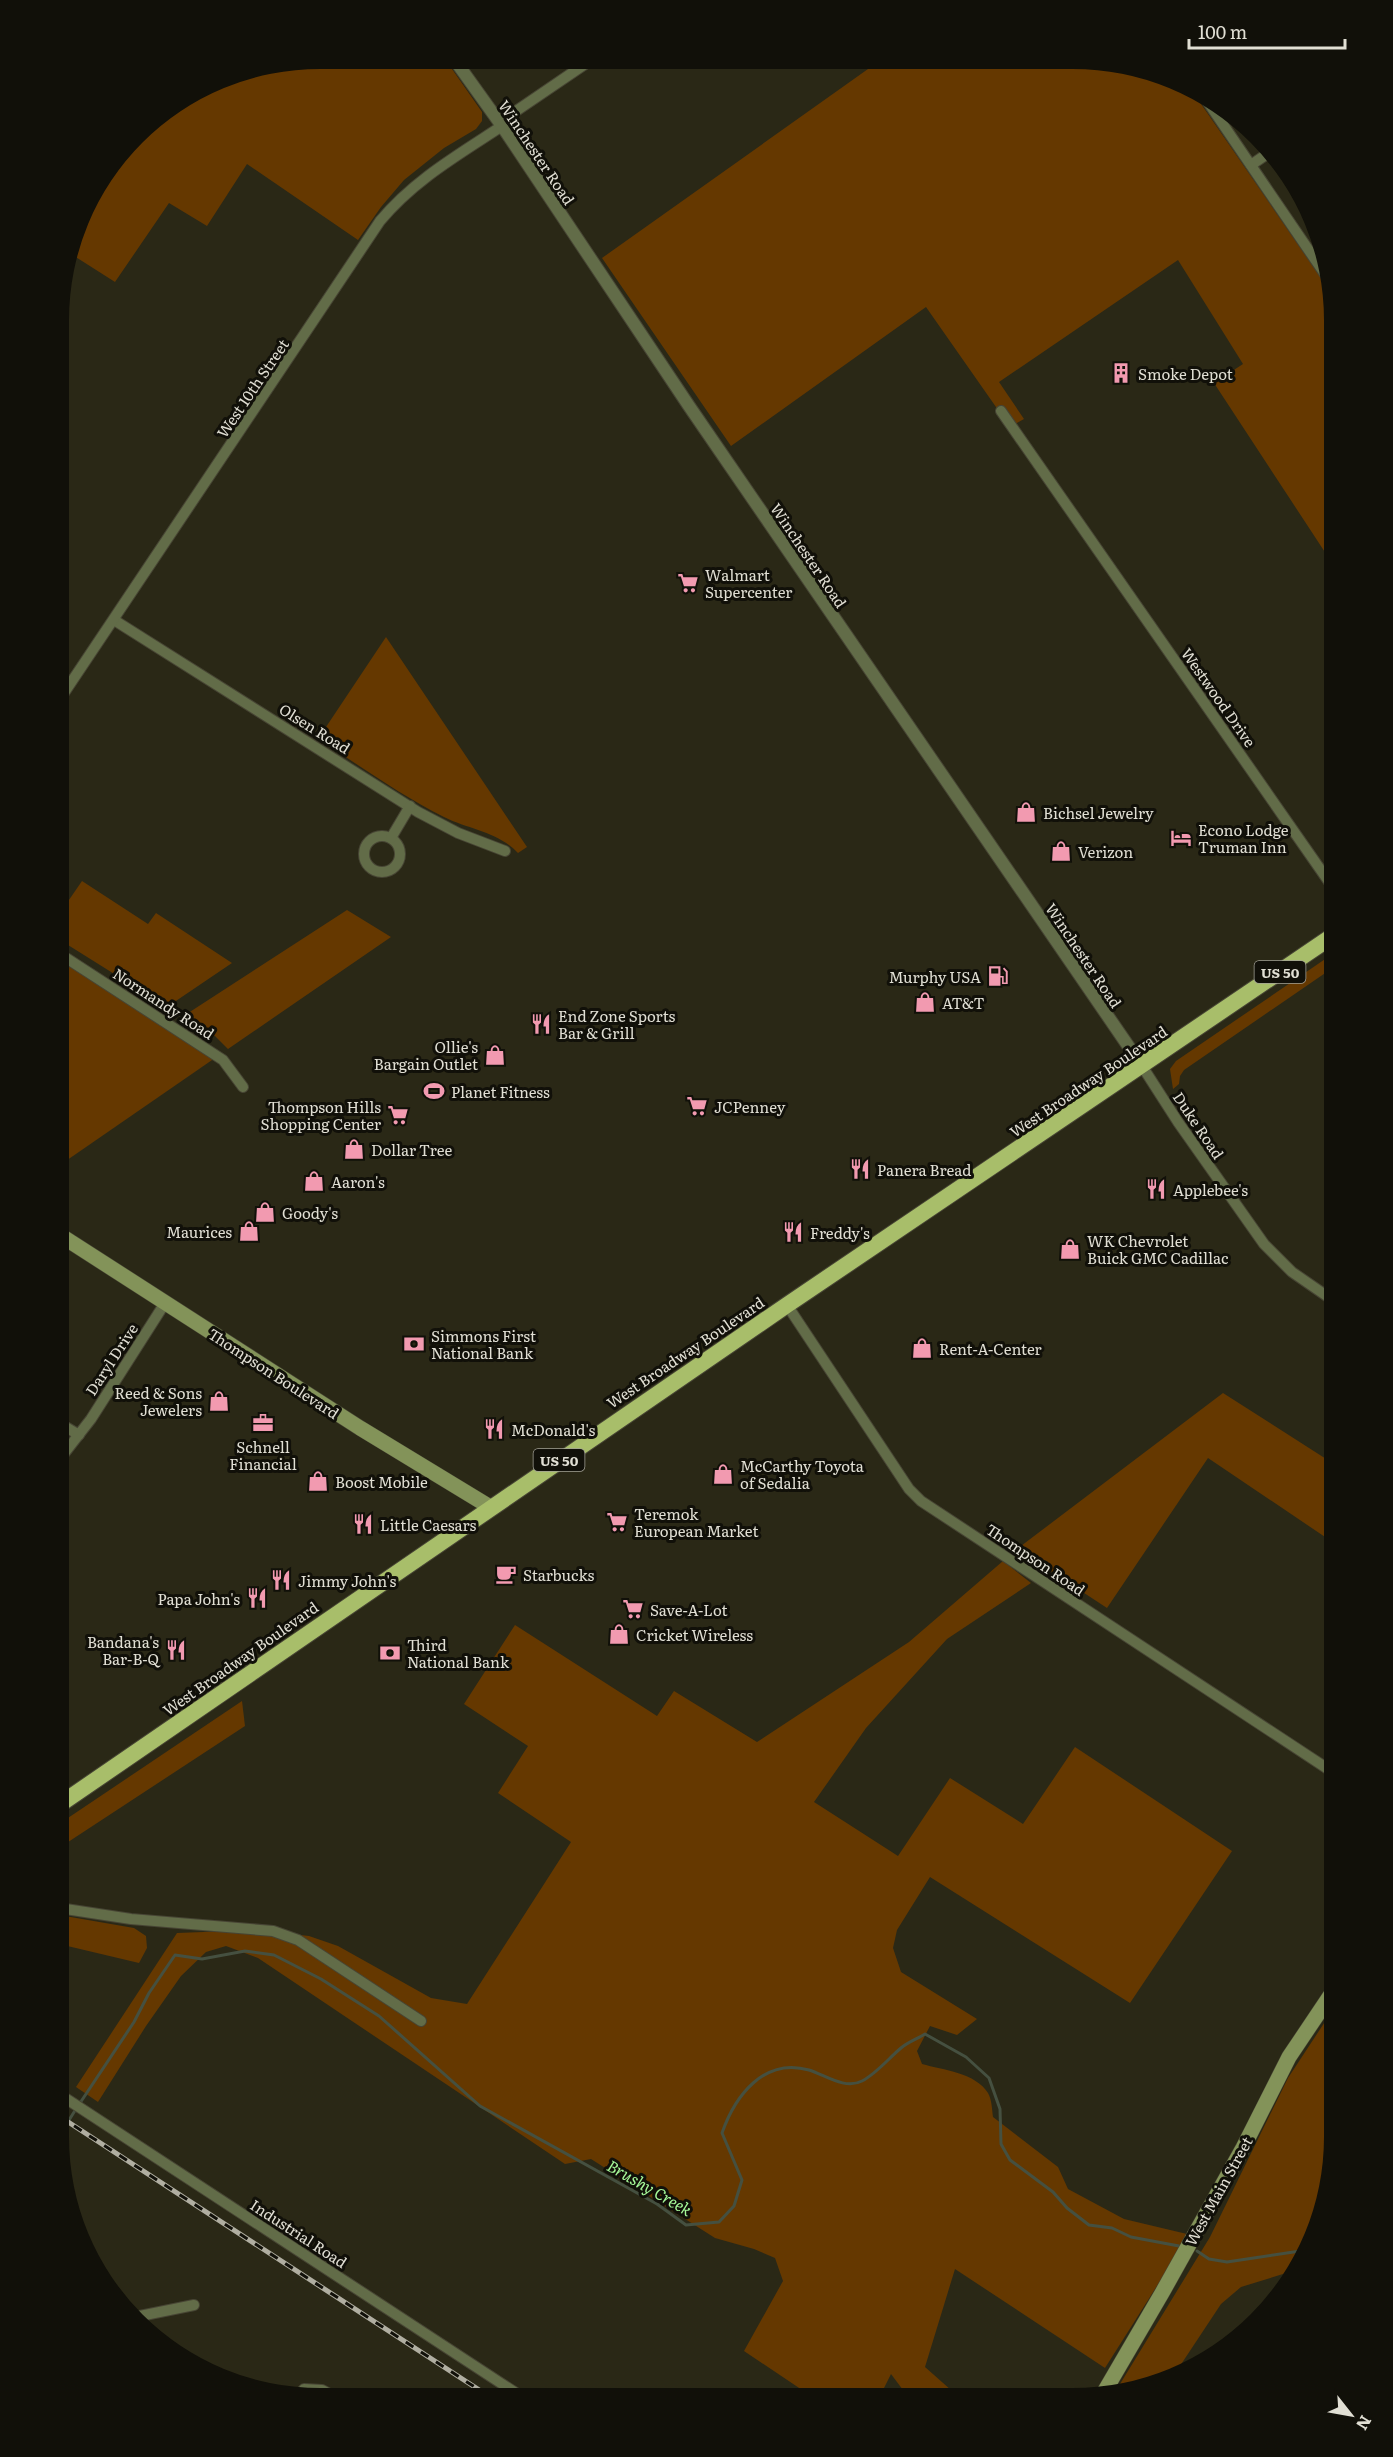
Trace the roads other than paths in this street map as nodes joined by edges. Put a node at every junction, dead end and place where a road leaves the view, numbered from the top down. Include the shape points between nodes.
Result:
1 (461, 69) edge
2 (578, 69) edge
3 (1216, 114) edge
4 (501, 124) junction
5 (1263, 157) edge
6 (1251, 165) junction
7 (1317, 262) edge
8 (1001, 411) dead end
9 (114, 620) junction
10 (69, 686) edge
11 (410, 806) junction
12 (391, 838) dead end
13 (505, 851) dead end
14 (1324, 871) edge
15 (1324, 942) edge
16 (69, 960) edge
17 (1142, 1066) junction
18 (243, 1087) dead end
19 (69, 1241) edge
20 (1324, 1294) edge
21 (165, 1303) junction
22 (787, 1305) junction
23 (69, 1429) edge
24 (79, 1435) junction
25 (69, 1448) edge
26 (490, 1507) junction
27 (1324, 1766) edge
28 (69, 1798) edge
29 (69, 1910) edge
30 (1324, 2005) edge
31 (421, 2021) dead end
32 (69, 2101) edge
33 (194, 2305) dead end
34 (144, 2315) edge
35 (1108, 2386) edge
36 (508, 2388) edge

1 - 4 street, Winchester Road
2 - 4 street, West 10th Street
3 - 6 street
4 - 9 street, West 10th Street via 426,175 380,221
4 - 17 street, Winchester Road via 695,415
5 - 6 street
6 - 7 street
8 - 14 street, Westwood Drive
9 - 10 street, West 10th Street
9 - 11 street, Olsen Road
11 - 12 street
11 - 13 street, Olsen Road via 458,834
15 - 17 highway, West Broadway Boulevard / US 50
16 - 18 street, Normandy Road via 223,1060
17 - 20 street, Duke Road via 1264,1244 1292,1272
17 - 22 highway, West Broadway Boulevard / US 50
19 - 21 main road, Thompson Boulevard
21 - 24 street, Daryl Drive
21 - 26 main road, Thompson Boulevard
22 - 26 highway, West Broadway Boulevard / US 50
22 - 27 street, Thompson Road via 909,1489 921,1501
23 - 24 street
24 - 25 street, Daryl Drive
26 - 28 highway, West Broadway Boulevard / US 50
29 - 31 street via 273,1931 297,1940
30 - 35 main road, West Main Street via 1288,2057 1243,2148
32 - 36 street, Industrial Road
33 - 34 street

